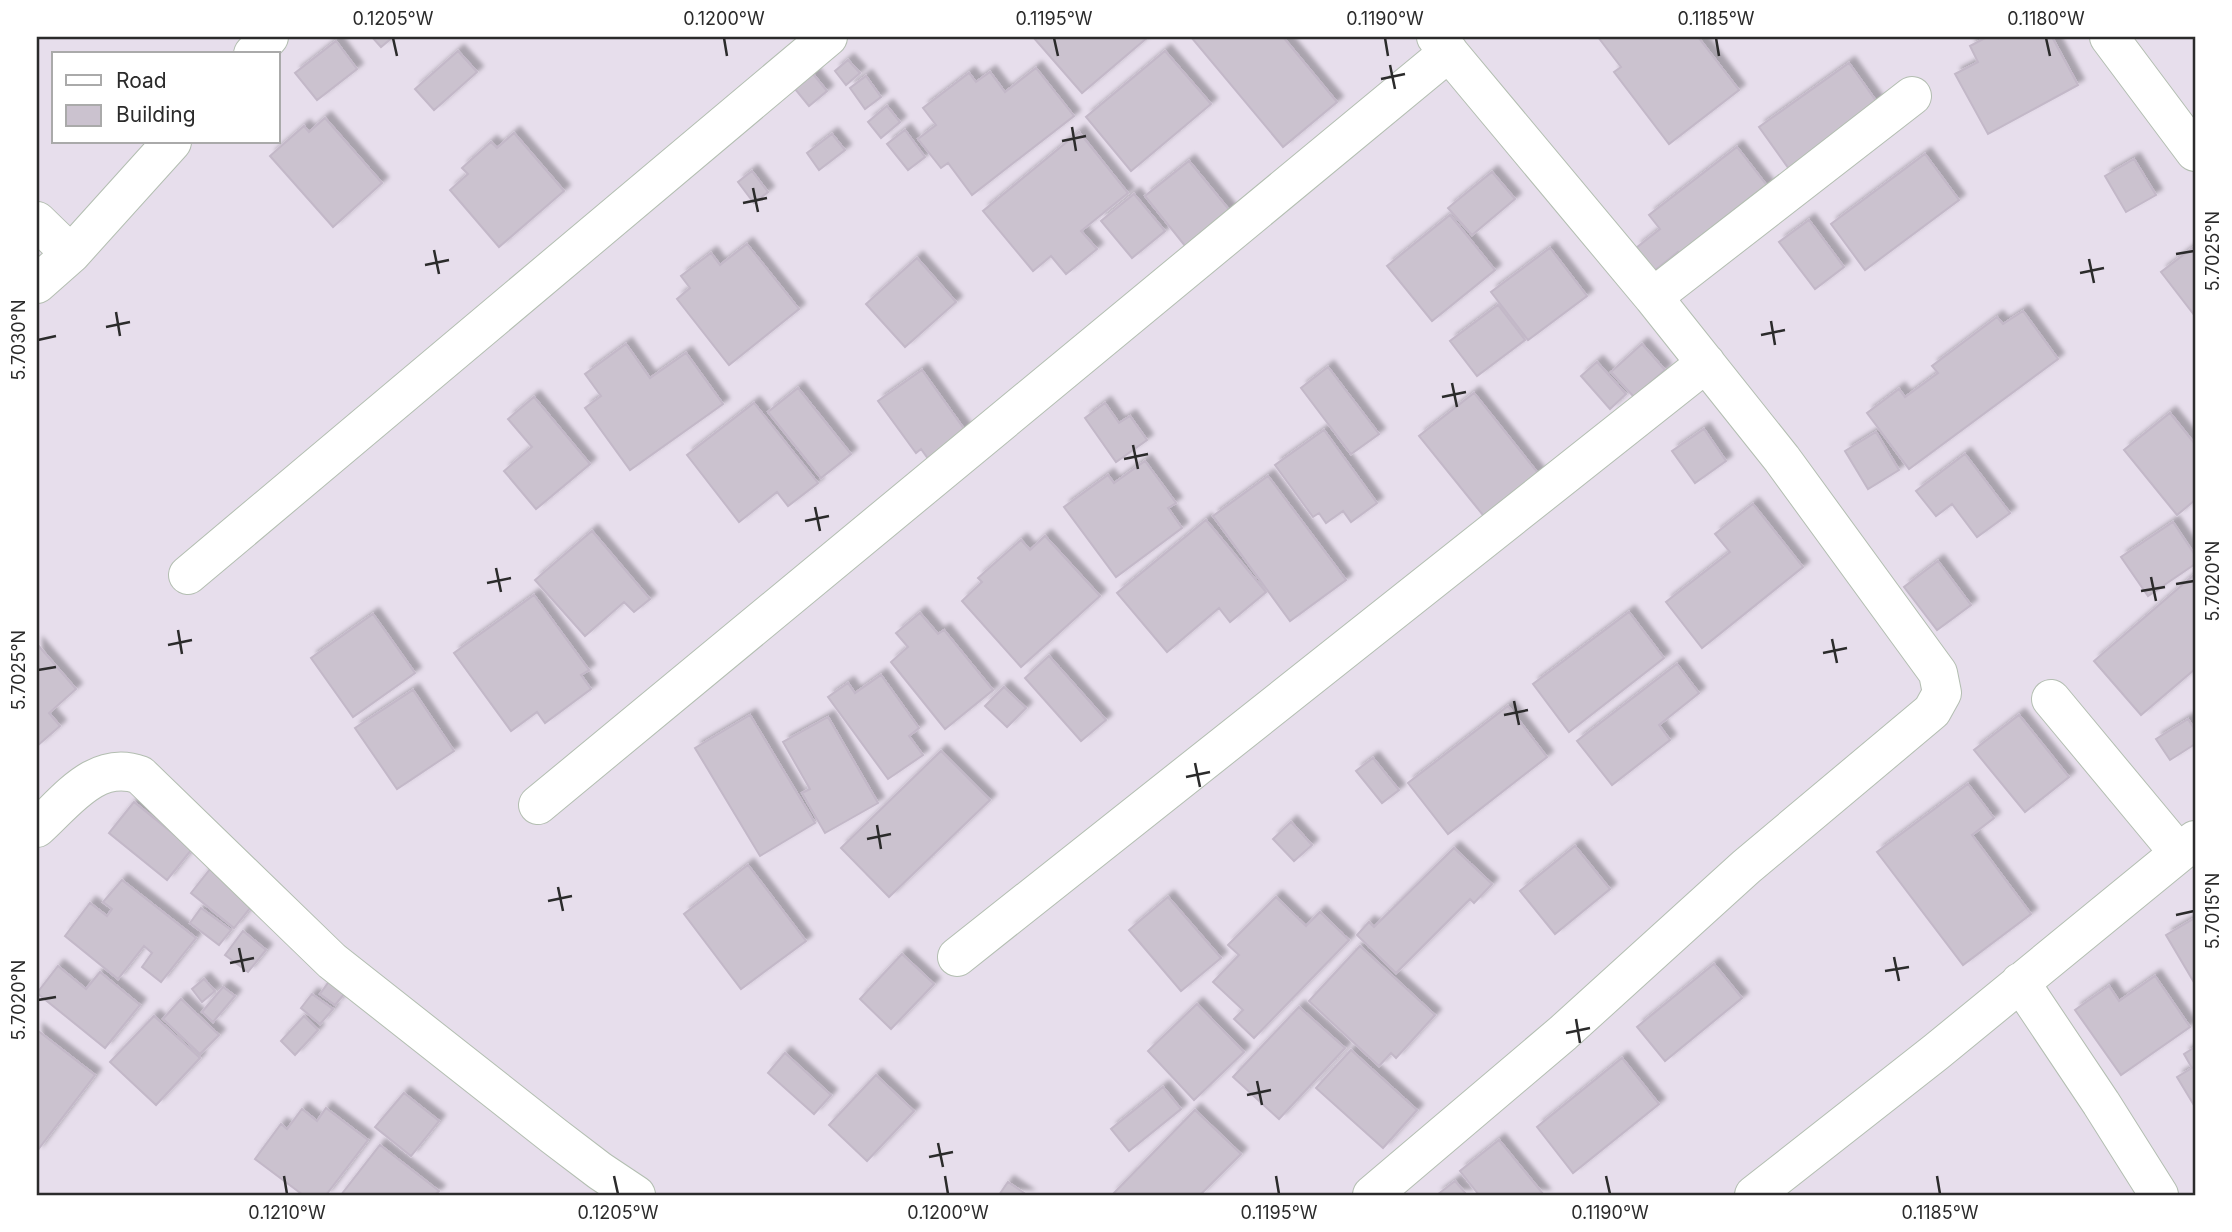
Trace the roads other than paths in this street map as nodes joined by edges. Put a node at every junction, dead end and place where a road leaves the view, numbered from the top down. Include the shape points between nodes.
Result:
1 (269, 37) edge
2 (828, 37) edge
3 (2109, 37) edge
4 (1442, 44) edge
5 (255, 52) edge
6 (1912, 96) dead end
7 (170, 144) edge
8 (2195, 152) edge
9 (37, 220) edge
10 (71, 254) junction
11 (37, 284) edge
12 (1653, 297) junction
13 (1706, 363) junction
14 (188, 575) dead end
15 (2050, 699) dead end
16 (538, 805) dead end
17 (37, 828) edge
18 (2187, 846) edge
19 (957, 957) dead end
20 (2020, 982) junction
21 (636, 1195) edge
22 (1373, 1195) edge
23 (1754, 1195) edge
24 (2159, 1195) edge

1 - 5 street
2 - 14 street
3 - 8 street
4 - 12 street
4 - 16 street
6 - 12 street
7 - 10 street
9 - 10 street
10 - 11 street
12 - 13 street
13 - 19 street
13 - 22 street via 1938,673 1942,693 1932,710
15 - 18 street
17 - 21 street via 96,776 109,771 140,775 332,961
18 - 20 street
20 - 23 street
20 - 24 street

